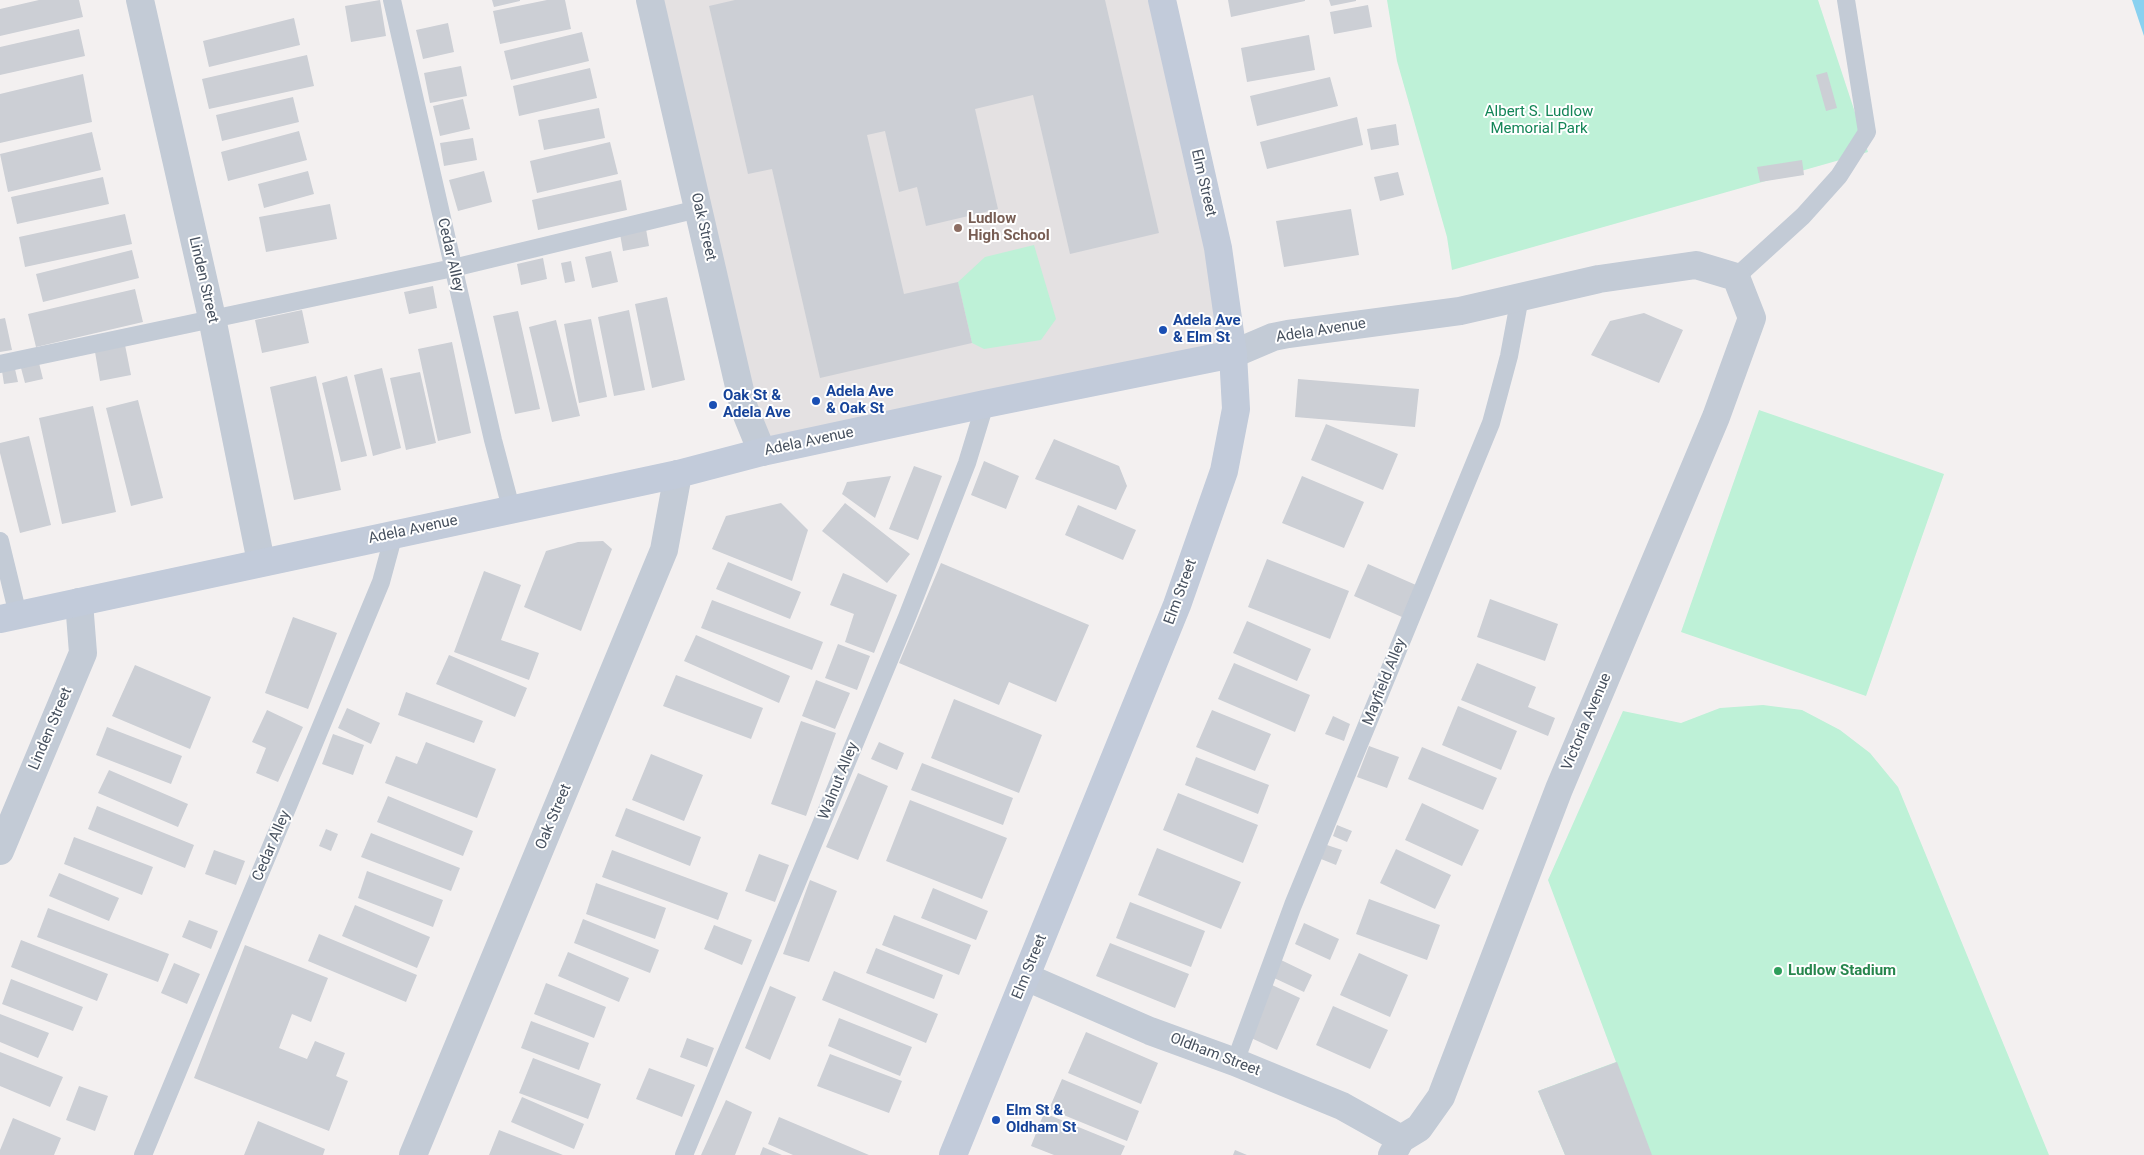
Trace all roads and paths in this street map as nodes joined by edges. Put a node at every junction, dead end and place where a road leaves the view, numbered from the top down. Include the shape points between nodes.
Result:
1 (140, 0) edge
2 (392, 0) edge
3 (650, 0) edge
4 (1162, 0) edge
5 (1846, 0) edge
6 (698, 208) junction
7 (453, 268) junction
8 (1736, 277) junction
9 (1520, 297) junction
10 (212, 318) junction
11 (1233, 354) junction
12 (0, 364) edge
13 (985, 404) junction
14 (762, 452) junction
15 (678, 474) junction
16 (511, 508) junction
17 (394, 534) junction
18 (0, 541) edge
19 (261, 562) junction
20 (79, 602) junction
21 (9, 617) edge
22 (0, 851) edge
23 (1026, 977) junction
24 (1235, 1062) junction
25 (1396, 1147) edge
26 (143, 1155) edge
27 (414, 1155) edge
28 (684, 1155) edge
29 (953, 1155) edge

1 - 10 street, Linden Street
2 - 7 lane, Cedar Alley
3 - 6 street, Oak Street
4 - 11 street, Elm Street via 1218,248
5 - 8 lane via 1867,132 1839,176 1803,216
6 - 7 lane
6 - 14 street, Oak Street via 744,408
7 - 10 lane
7 - 16 lane, Cedar Alley
8 - 9 street, Adela Avenue via 1696,265 1599,279
8 - 25 street, Victoria Avenue via 1752,318 1716,417 1559,789 1442,1097 1419,1128
9 - 11 street, Adela Avenue via 1460,311 1273,337
9 - 24 lane, Mayfield Alley via 1509,356 1491,423 1293,905
10 - 12 lane
10 - 19 street, Linden Street
11 - 13 street, Adela Avenue
11 - 23 street, Elm Street via 1236,409 1224,471 1177,605
13 - 14 street, Adela Avenue
13 - 28 lane, Walnut Alley via 967,463 907,617
14 - 15 street, Adela Avenue
15 - 16 street, Adela Avenue
15 - 27 street, Oak Street via 664,550
16 - 17 street, Adela Avenue
17 - 19 street, Adela Avenue
17 - 26 lane, Cedar Alley via 381,582
18 - 21 lane
19 - 20 street, Adela Avenue
20 - 21 street, Adela Avenue
20 - 22 street, Linden Street via 82,653
23 - 24 street, Oldham Street via 1150,1031
23 - 29 street, Elm Street
24 - 25 street, Oldham Street via 1342,1106

